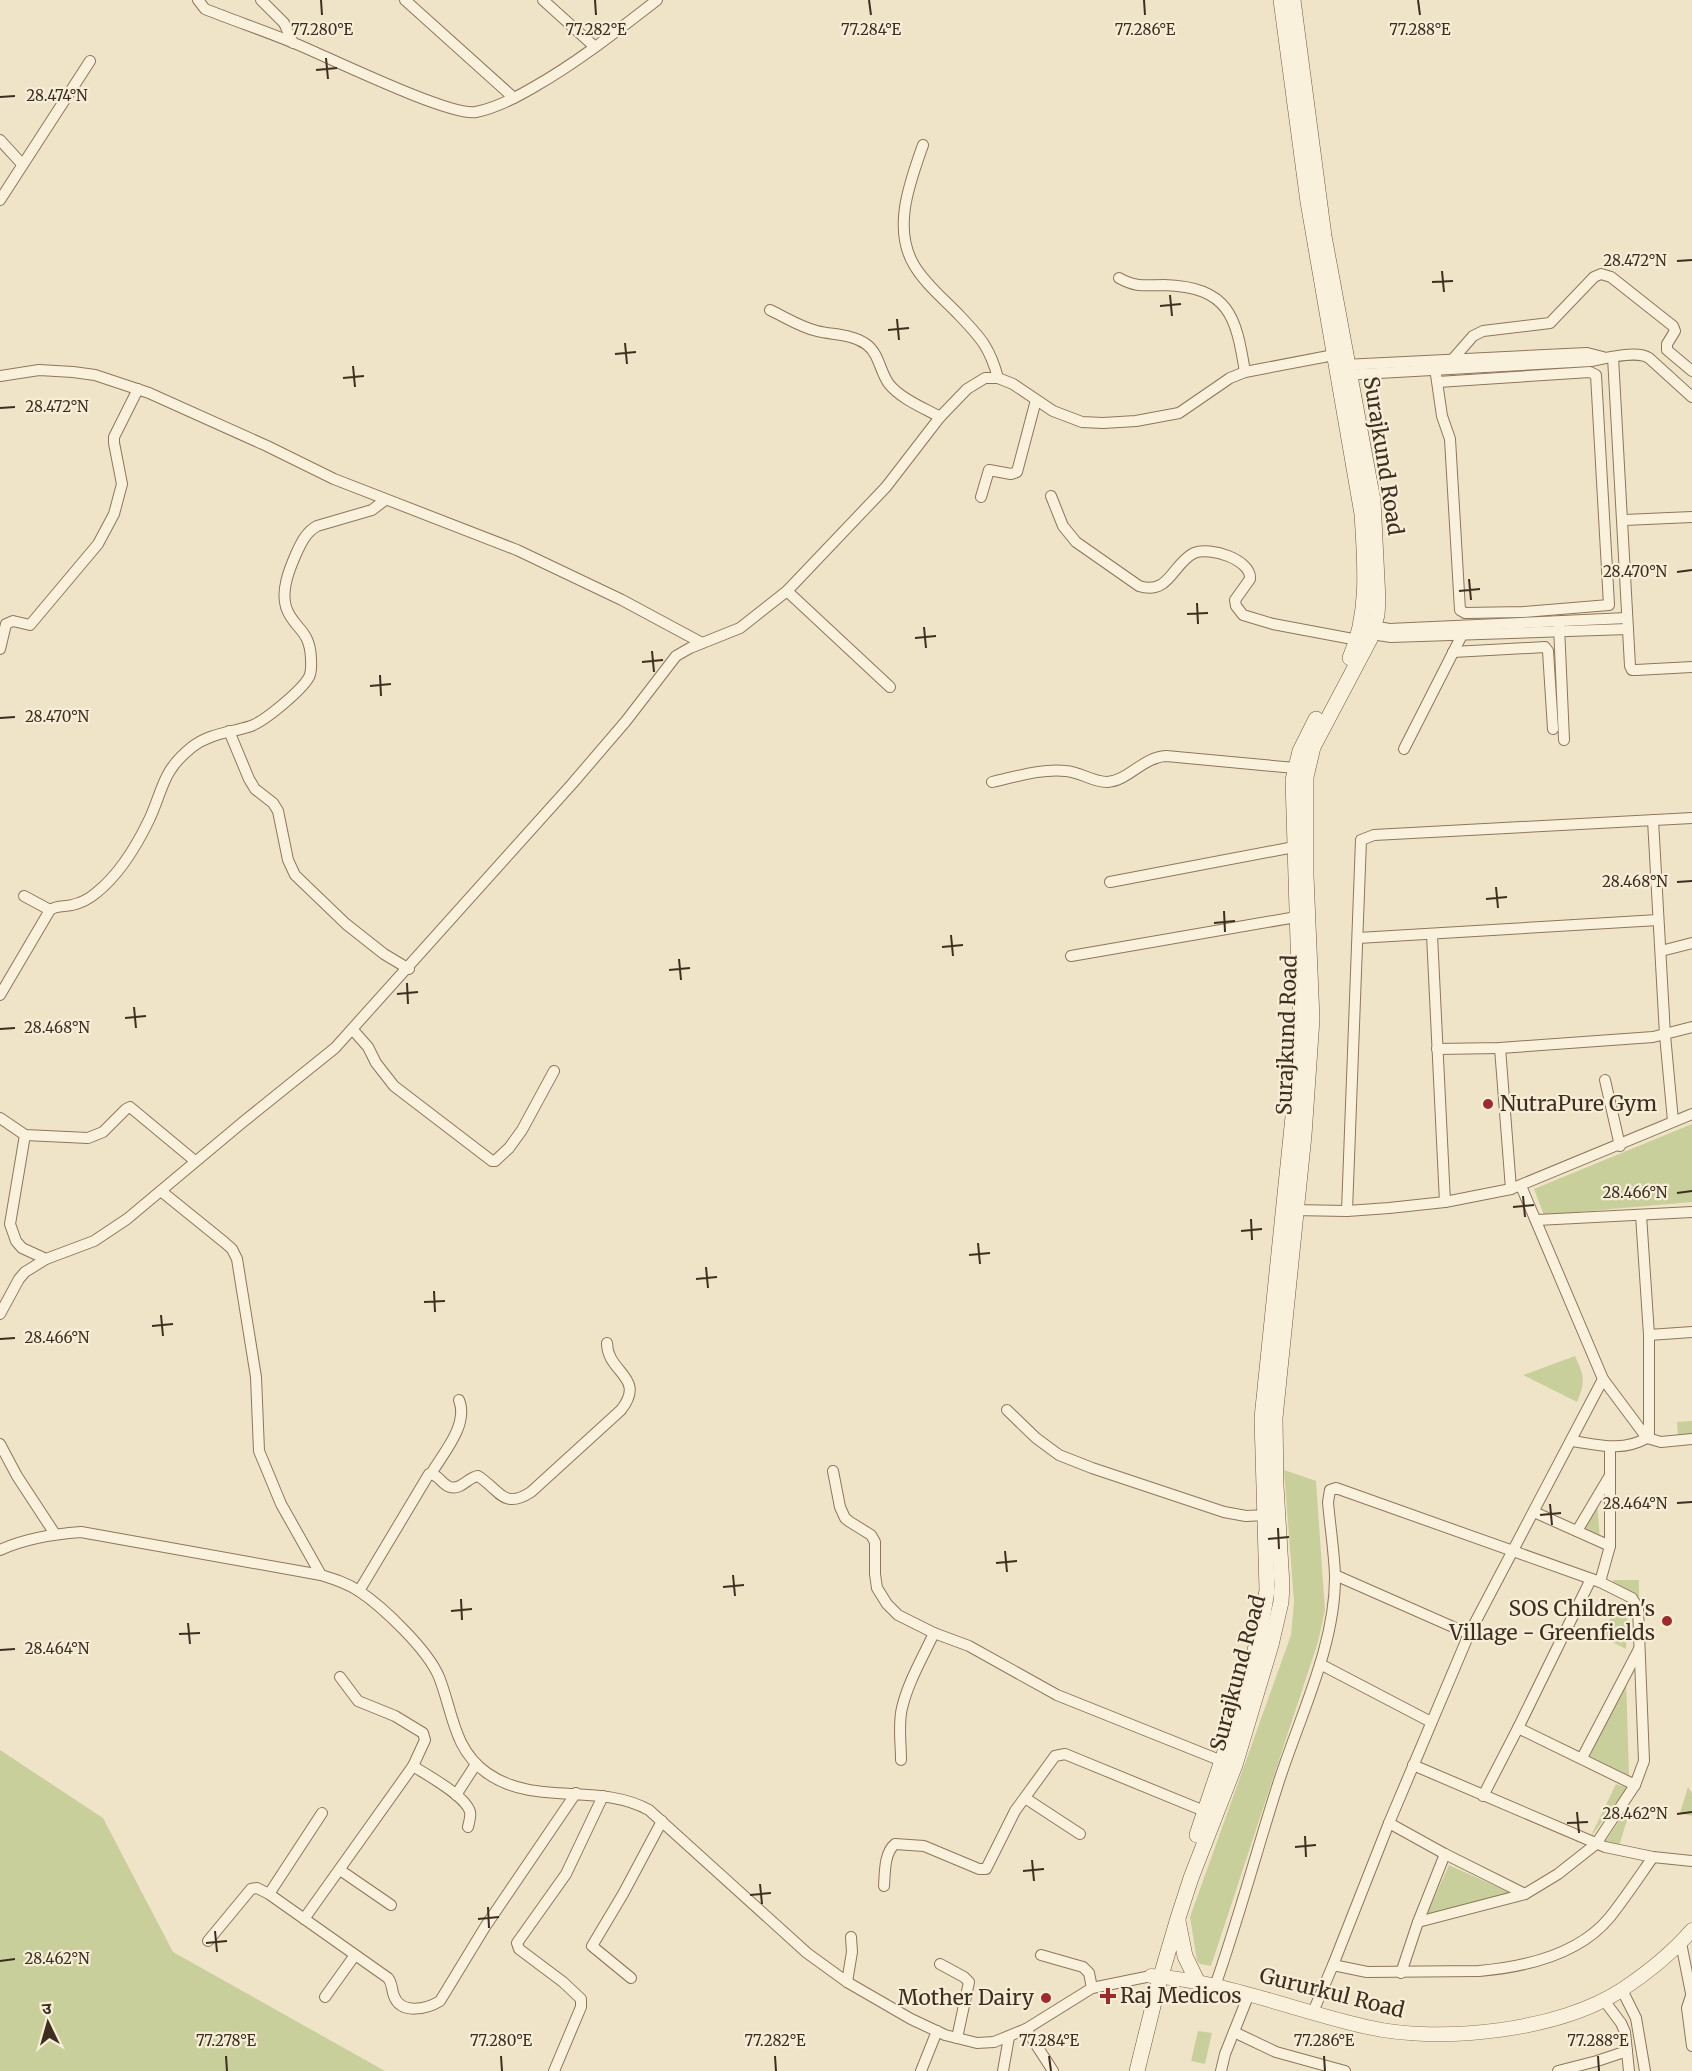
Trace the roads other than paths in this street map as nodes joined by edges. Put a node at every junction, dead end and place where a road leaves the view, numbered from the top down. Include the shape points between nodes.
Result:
1 (198, 0) edge
2 (261, 0) edge
3 (405, 0) edge
4 (543, 0) edge
5 (657, 0) edge
6 (1281, 0) edge
7 (1293, 0) edge
8 (293, 43) junction
9 (596, 47) junction
10 (90, 61) dead end
11 (514, 98) junction
12 (0, 140) edge
13 (923, 145) dead end
14 (22, 164) junction
15 (0, 200) edge
16 (1119, 278) dead end
17 (770, 310) dead end
18 (1610, 357) junction
19 (1452, 360) junction
20 (1435, 366) junction
21 (1341, 367) junction
22 (1692, 371) edge
23 (1245, 372) junction
24 (0, 376) edge
25 (998, 378) junction
26 (1438, 382) junction
27 (138, 389) junction
28 (1692, 397) edge
29 (1036, 400) junction
30 (940, 417) junction
31 (1051, 496) dead end
32 (981, 497) dead end
33 (385, 500) junction
34 (1692, 517) edge
35 (1624, 520) junction
36 (787, 591) junction
37 (1523, 612) junction
38 (1522, 624) junction
39 (1628, 624) junction
40 (1559, 627) junction
41 (1464, 630) junction
42 (1365, 631) junction
43 (1536, 632) junction
44 (702, 643) junction
45 (1537, 647) junction
46 (0, 649) edge
47 (1453, 652) junction
48 (1690, 665) edge
49 (890, 687) dead end
50 (1553, 729) dead end
51 (229, 731) junction
52 (1564, 740) dead end
53 (1404, 749) dead end
54 (1295, 768) junction
55 (992, 783) dead end
56 (1692, 818) edge
57 (1653, 820) junction
58 (1294, 847) junction
59 (1110, 882) dead end
60 (24, 896) dead end
61 (50, 910) junction
62 (1303, 916) junction
63 (1658, 921) junction
64 (1432, 935) junction
65 (1359, 938) junction
66 (1692, 943) edge
67 (1661, 951) junction
68 (1071, 956) dead end
69 (409, 969) junction
70 (0, 995) edge
71 (1692, 1027) edge
72 (353, 1030) junction
73 (1665, 1035) junction
74 (1500, 1048) junction
75 (1437, 1049) junction
76 (554, 1071) dead end
77 (1605, 1080) dead end
78 (1692, 1114) edge
79 (0, 1118) edge
80 (1673, 1121) junction
81 (25, 1135) junction
82 (1620, 1146) junction
83 (195, 1161) junction
84 (1516, 1187) junction
85 (161, 1191) junction
86 (1445, 1202) junction
87 (1290, 1210) junction
88 (1347, 1211) junction
89 (1692, 1212) edge
90 (1641, 1215) junction
91 (1537, 1220) junction
92 (46, 1259) junction
93 (0, 1314) edge
94 (1692, 1332) edge
95 (1649, 1335) junction
96 (607, 1343) dead end
97 (1603, 1379) junction
98 (459, 1400) dead end
99 (1007, 1410) dead end
100 (1647, 1438) junction
101 (1692, 1439) edge
102 (1572, 1441) junction
103 (0, 1444) edge
104 (1610, 1447) junction
105 (833, 1471) dead end
106 (431, 1474) junction
107 (1609, 1477) junction
108 (1534, 1512) junction
109 (1266, 1515) junction
110 (1577, 1531) junction
111 (55, 1534) junction
112 (1610, 1546) junction
113 (0, 1550) edge
114 (1512, 1551) junction
115 (321, 1575) junction
116 (1335, 1575) junction
117 (1596, 1581) junction
118 (359, 1591) junction
119 (934, 1633) junction
120 (1469, 1634) junction
121 (1639, 1648) junction
122 (1320, 1665) junction
123 (340, 1677) dead end
124 (1431, 1722) junction
125 (1518, 1728) junction
126 (1582, 1758) junction
127 (901, 1760) dead end
128 (1228, 1763) junction
129 (476, 1764) junction
130 (413, 1766) junction
131 (1413, 1766) junction
132 (1635, 1785) junction
133 (576, 1793) junction
134 (456, 1795) junction
135 (603, 1796) junction
136 (1483, 1796) junction
137 (1025, 1798) junction
138 (322, 1813) dead end
139 (1209, 1814) junction
140 (662, 1821) junction
141 (1389, 1823) junction
142 (468, 1827) dead end
143 (1080, 1834) dead end
144 (1596, 1844) junction
145 (1445, 1854) junction
146 (1653, 1857) junction
147 (1692, 1861) edge
148 (340, 1870) junction
149 (884, 1886) dead end
150 (269, 1894) junction
151 (1525, 1894) junction
152 (391, 1905) dead end
153 (1178, 1918) junction
154 (304, 1919) junction
155 (1418, 1922) junction
156 (1692, 1930) edge
157 (851, 1937) dead end
158 (208, 1941) dead end
159 (1681, 1943) junction
160 (355, 1955) junction
161 (1041, 1955) dead end
162 (940, 1964) dead end
163 (1333, 1965) junction
164 (1401, 1973) junction
165 (1156, 1976) junction
166 (631, 1978) dead end
167 (847, 1982) junction
168 (1198, 1983) junction
169 (1215, 1986) junction
170 (1092, 1988) junction
171 (1622, 1990) junction
172 (1249, 1994) junction
173 (325, 1997) dead end
174 (1691, 1997) edge
175 (1604, 1999) junction
176 (1313, 2012) junction
177 (1026, 2029) junction
178 (937, 2031) junction
179 (1234, 2032) junction
180 (1009, 2037) junction
181 (957, 2038) junction
182 (1692, 2046) edge
183 (1626, 2050) junction
184 (554, 2071) edge
185 (921, 2071) edge
186 (1003, 2071) edge
187 (1053, 2071) edge
188 (1128, 2071) edge
189 (1137, 2071) edge
190 (1221, 2071) edge
191 (1346, 2071) edge
192 (1558, 2071) edge
193 (1629, 2071) edge
194 (1645, 2071) edge

1 - 8 street via 205,9
2 - 8 street via 284,23
3 - 11 street
4 - 9 street
5 - 9 street
6 - 21 main road, Surajkund Road via 1308,202
7 - 21 main road, Surajkund Road
8 - 11 street via 460,111 478,112
9 - 11 street
10 - 14 street
12 - 14 street
13 - 25 street via 907,191 903,226 906,249 922,276 989,350
14 - 15 street
16 - 23 street via 1138,286 1187,288 1221,301 1236,327
17 - 30 street via 808,328 864,343 876,355 893,388
18 - 19 street via 1587,353
18 - 20 street via 1591,361
18 - 28 street via 1646,356
18 - 35 street
19 - 20 street
19 - 22 street via 1473,336 1484,331 1550,323 1594,277 1605,274 1673,326 1675,331 1666,350
20 - 21 street
20 - 26 street
21 - 23 street
21 - 42 main road, Surajkund Road via 1362,514
23 - 29 street via 1179,413 1144,420 1082,422
24 - 27 street via 39,370 73,372
25 - 29 street
25 - 30 street via 985,378 975,384
26 - 37 street via 1442,416 1450,439 1460,610
26 - 37 street via 1590,372 1596,375 1610,604
27 - 33 street
27 - 46 street via 114,437 122,484 112,520 98,544 30,625 13,621 6,624
29 - 32 street via 1017,472 989,470
30 - 36 street via 886,487
31 - 42 street via 1063,526 1076,542 1138,586 1156,588 1190,556 1200,551 1212,552 1242,563 1249,570 1250,579 1235,600 1243,615 1273,624
33 - 44 street via 517,550
33 - 51 street via 372,510 317,526 306,535 291,567 285,600 288,612 307,637 311,674 270,715
34 - 35 street
35 - 39 street
36 - 44 street via 740,628
36 - 49 street
37 - 38 street
38 - 40 street
38 - 41 street
39 - 40 street
39 - 48 street via 1632,670
40 - 43 street
40 - 52 street
41 - 42 street
41 - 43 street
41 - 47 street
42 - 54 main road, Surajkund Road via 1304,742
42 - 62 main road, Surajkund Road via 1307,768
43 - 45 street
44 - 69 street via 676,656 626,721
45 - 47 street
45 - 50 street via 1548,651
47 - 53 street
51 - 61 street via 196,744 170,769 131,854 109,882 82,902
51 - 69 street via 249,779 278,810 295,875 346,924
54 - 55 street via 1166,756 1147,760 1108,782 1057,770
54 - 58 main road, Surajkund Road
56 - 57 street
57 - 63 street
57 - 65 street via 1368,836 1360,843
58 - 59 street
58 - 62 main road, Surajkund Road
60 - 61 street
61 - 70 street
62 - 68 street
62 - 87 main road, Surajkund Road via 1301,1039
63 - 64 street
63 - 67 street
64 - 65 street
64 - 75 street
65 - 88 street
66 - 67 street
67 - 73 street
69 - 72 street
71 - 73 street
72 - 76 street via 394,1086 492,1161 514,1141
72 - 83 street via 322,1060
73 - 74 street
73 - 80 street
74 - 75 street
74 - 84 street
75 - 86 street
77 - 82 street
78 - 80 street
79 - 81 street
80 - 82 street
81 - 83 street via 93,1137 130,1107
81 - 92 street via 10,1224 22,1248
82 - 84 street
83 - 85 street
84 - 86 street
84 - 91 street
85 - 92 street via 94,1241
85 - 115 street via 232,1249 237,1259 256,1377 259,1451 281,1504
86 - 88 street
87 - 88 street
87 - 109 main road, Surajkund Road via 1262,1418
87 - 128 main road, Surajkund Road via 1275,1418 1281,1602 1272,1645
89 - 90 street
90 - 91 street
90 - 95 street
91 - 97 street
92 - 93 street via 19,1279
94 - 95 street
95 - 100 street
96 - 106 street via 610,1357 629,1382 626,1404 531,1492 512,1500 498,1494 478,1476 454,1487
97 - 100 street
97 - 102 street
98 - 106 street via 463,1409 461,1423
99 - 109 street via 1054,1452 1092,1468 1224,1512
100 - 101 street via 1660,1442
100 - 104 street via 1629,1446
102 - 104 street
102 - 108 street
103 - 111 street
104 - 107 street
105 - 119 street via 845,1518 875,1542 875,1574 880,1593 898,1615
106 - 118 street
107 - 110 street
107 - 112 street
108 - 110 street
108 - 114 street
109 - 128 main road, Surajkund Road via 1268,1570 1263,1618
110 - 112 street
111 - 113 street
111 - 115 street via 81,1532
112 - 117 street
114 - 116 street via 1336,1488 1330,1491 1328,1502
114 - 117 street
114 - 120 street
115 - 118 street
116 - 120 street
116 - 122 street
117 - 121 street via 1636,1602
117 - 125 street
118 - 129 street via 431,1661 458,1739
119 - 127 street via 902,1709
119 - 128 street via 969,1646 1057,1695
120 - 124 street
121 - 126 street
121 - 132 street via 1644,1761
122 - 124 street
122 - 169 street
123 - 130 street via 358,1701 395,1716 423,1734
124 - 131 street
125 - 126 street
125 - 136 street
126 - 132 street
128 - 139 main road, Surajkund Road
129 - 133 street via 514,1786 535,1792
129 - 134 street
130 - 134 street
130 - 148 street
131 - 136 street
131 - 141 street
132 - 144 street
133 - 135 street
133 - 160 street via 440,2001 421,2008 403,2007 394,1997 390,1979
134 - 142 street via 470,1813
135 - 140 street via 638,1804
135 - 184 street via 566,1874 517,1943 519,1949 581,1999
136 - 144 street
137 - 139 street via 1055,1756 1063,1753
137 - 143 street
137 - 149 street via 987,1869 924,1846 895,1844 887,1859
138 - 150 street
139 - 153 main road, Surajkund Road
139 - 165 main road, Surajkund Road
140 - 166 street via 592,1946
140 - 167 street via 791,1939
141 - 145 street
141 - 163 street
144 - 146 street
144 - 151 street via 1558,1875
145 - 151 street
145 - 155 street
146 - 147 street
146 - 164 street via 1602,1926 1558,1954 1495,1970
148 - 152 street
148 - 154 street
150 - 154 street
150 - 158 street via 253,1888
151 - 155 street
153 - 165 main road, Surajkund Road
153 - 168 main road via 1185,1956
154 - 160 street
155 - 164 street
156 - 159 street, Gururkul Road
157 - 167 street
159 - 171 street, Gururkul Road
159 - 174 street
160 - 173 street
161 - 170 street via 1083,1966 1089,1972
162 - 181 street via 969,1982
163 - 164 street
163 - 176 street
165 - 168 street, Gururkul Road
165 - 170 street
165 - 188 main road, Surajkund Road
165 - 189 main road, Surajkund Road
167 - 178 street
168 - 169 street, Gururkul Road
169 - 172 street, Gururkul Road
170 - 177 street
171 - 175 street, Gururkul Road
171 - 194 street via 1636,2018
172 - 176 street, Gururkul Road
172 - 179 street
174 - 182 street via 1687,2008
175 - 176 street, Gururkul Road via 1543,2020 1449,2035 1388,2031
175 - 183 street via 1621,2023
177 - 180 street
177 - 187 street
178 - 181 street
178 - 185 street
179 - 190 street
179 - 191 street via 1276,2052
180 - 181 street via 987,2043
180 - 186 street
183 - 192 street
183 - 193 street

